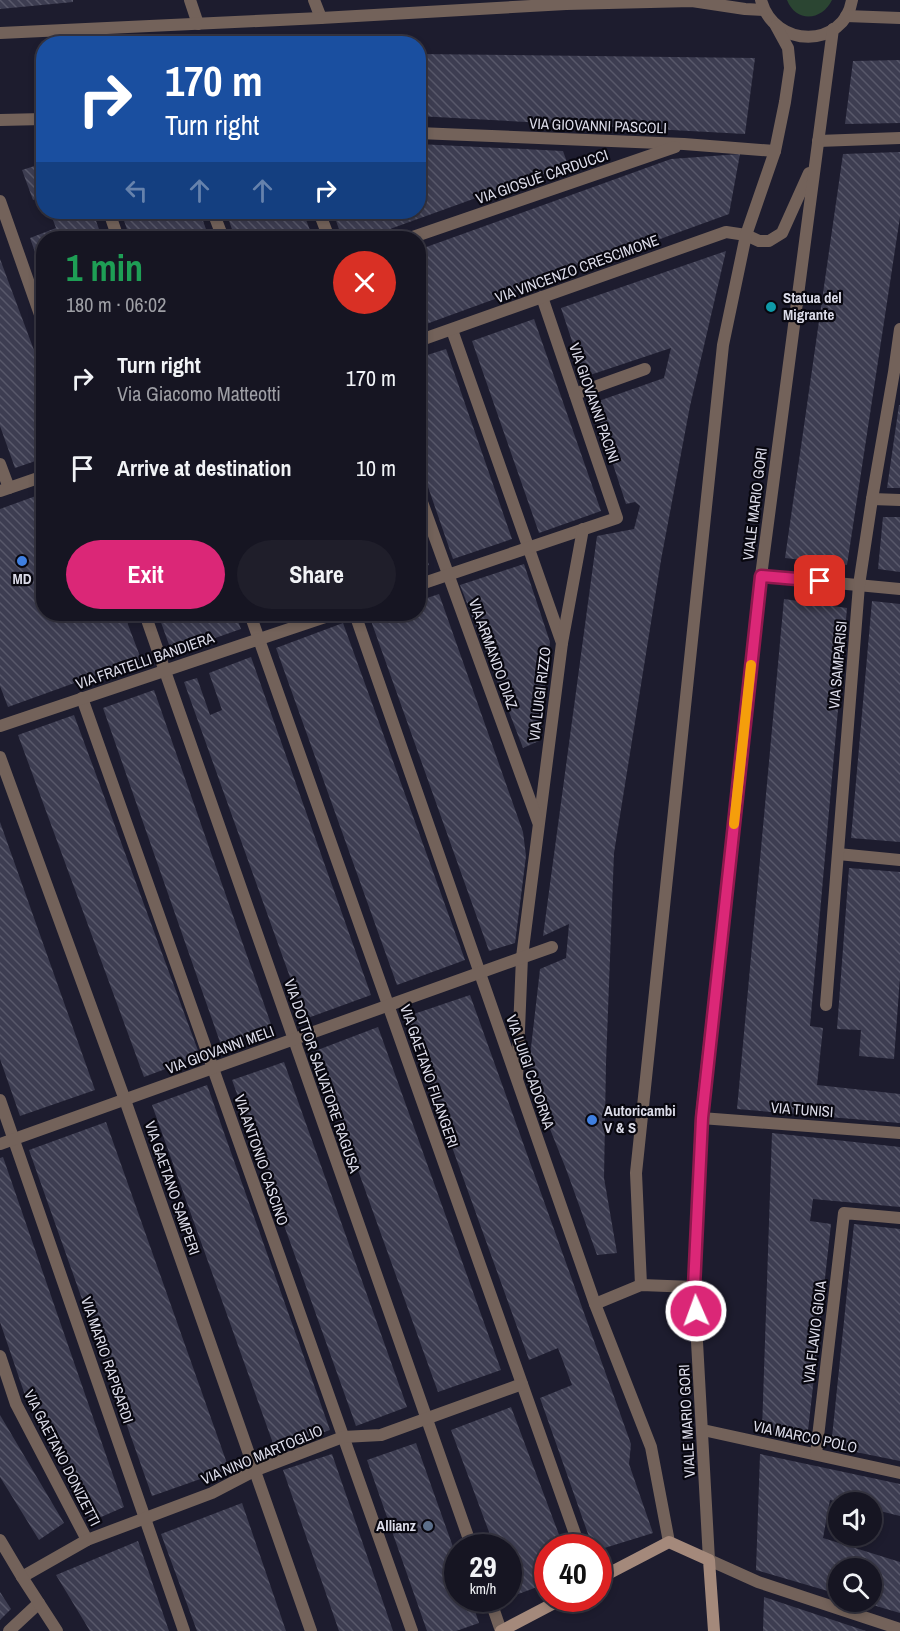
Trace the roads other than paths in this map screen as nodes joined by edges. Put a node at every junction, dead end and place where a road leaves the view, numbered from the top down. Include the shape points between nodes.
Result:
1 (190, 0) edge
2 (314, 0) edge
3 (692, 0) edge
4 (852, 0) edge
5 (566, 2) edge
6 (457, 5) edge
7 (763, 5) edge
8 (846, 16) junction
9 (321, 18) junction
10 (900, 18) edge
11 (198, 24) junction
12 (776, 26) junction
13 (833, 29) junction
14 (0, 33) edge
15 (36, 119) edge
16 (0, 120) edge
17 (426, 133) edge
18 (900, 138) edge
19 (818, 141) junction
20 (684, 144) junction
21 (775, 151) junction
22 (815, 160) junction
23 (0, 201) edge
24 (426, 233) edge
25 (746, 236) junction
26 (542, 297) junction
27 (36, 303) edge
28 (900, 329) edge
29 (453, 330) junction
30 (426, 338) edge
31 (645, 369) dead end
32 (897, 372) edge
33 (575, 394) junction
34 (0, 464) edge
35 (36, 479) edge
36 (4, 490) edge
37 (872, 499) junction
38 (900, 500) edge
39 (426, 513) edge
40 (583, 529) junction
41 (529, 548) junction
42 (448, 575) junction
43 (761, 576) junction
44 (426, 582) edge
45 (859, 585) junction
46 (900, 589) edge
47 (148, 621) edge
48 (253, 621) edge
49 (313, 621) edge
50 (357, 621) edge
51 (259, 639) junction
52 (562, 644) junction
53 (165, 670) junction
54 (82, 699) junction
55 (0, 726) edge
56 (0, 757) edge
57 (539, 826) junction
58 (838, 854) junction
59 (900, 860) edge
60 (552, 947) dead end
61 (522, 957) junction
62 (480, 973) junction
63 (388, 1005) junction
64 (826, 1005) dead end
65 (294, 1039) junction
66 (213, 1068) junction
67 (517, 1078) junction
68 (0, 1100) edge
69 (125, 1100) junction
70 (702, 1118) junction
71 (900, 1133) edge
72 (14, 1139) junction
73 (0, 1144) edge
74 (900, 1218) edge
75 (641, 1285) junction
76 (694, 1287) junction
77 (595, 1304) junction
78 (0, 1356) edge
79 (522, 1384) junction
80 (0, 1386) edge
81 (16, 1404) junction
82 (426, 1418) junction
83 (703, 1430) junction
84 (343, 1437) junction
85 (816, 1454) junction
86 (255, 1471) junction
87 (900, 1473) edge
88 (146, 1518) junction
89 (467, 1534) edge
90 (575, 1534) edge
91 (0, 1540) edge
92 (87, 1540) junction
93 (669, 1542) junction
94 (709, 1560) junction
95 (612, 1573) edge
96 (22, 1577) junction
97 (39, 1603) junction
98 (494, 1612) edge
99 (537, 1612) edge
100 (900, 1629) edge
101 (9, 1631) edge
102 (57, 1631) edge
103 (184, 1631) edge
104 (311, 1631) edge
105 (412, 1631) edge
106 (501, 1631) edge
107 (714, 1631) edge

1 - 11 street
2 - 9 street
3 - 5 street
3 - 7 street via 745,9
4 - 8 street
5 - 6 street
6 - 9 street
7 - 12 street
8 - 10 street
8 - 13 street
9 - 11 street
11 - 14 street
12 - 13 street via 804,38
12 - 21 street via 788,48 790,68
13 - 19 street, VIALE MARIO GORI
15 - 16 street
17 - 20 street, VIA GIOVANNI PASCOLI
18 - 19 street
19 - 22 street, VIALE MARIO GORI
20 - 21 street, VIA GIOVANNI PASCOLI
20 - 24 street, VIA GIOSUÈ CARDUCCI
21 - 25 street
22 - 25 street, VIA VINCENZO CRESCIMONE via 782,233 769,241
22 - 43 street, VIALE MARIO GORI
23 - 27 street
25 - 26 street, VIA VINCENZO CRESCIMONE via 726,232
25 - 75 street via 723,345 636,1173
26 - 29 street, VIA VINCENZO CRESCIMONE
26 - 33 street, VIA GIOVANNI PACINI
28 - 32 street, VIA SAMPARISI
29 - 30 street, VIA VINCENZO CRESCIMONE
29 - 41 street, VIA LUIGI RIZZO
31 - 33 street
32 - 37 street, VIA SAMPARISI
33 - 40 street, VIA GIOVANNI PACINI via 617,518
34 - 36 street
35 - 36 street
37 - 38 street
37 - 45 street, VIA SAMPARISI
39 - 42 street, VIA ARMANDO DIAZ
40 - 41 street
40 - 52 street
41 - 42 street
41 - 52 street, VIA LUIGI RIZZO
42 - 44 street
42 - 57 street, VIA ARMANDO DIAZ
43 - 45 street
43 - 70 street, VIALE MARIO GORI
45 - 46 street
45 - 58 street, VIA SAMPARISI
47 - 53 street, VIA DOTTOR SALVATORE RAGUSA
48 - 51 street, VIA GAETANO FILANGERI
49 - 51 street, VIA FRATELLI BANDIERA
50 - 62 street, VIA LUIGI CADORNA
51 - 53 street, VIA FRATELLI BANDIERA
51 - 63 street, VIA GAETANO FILANGERI
52 - 57 street, VIA LUIGI RIZZO
53 - 54 street, VIA FRATELLI BANDIERA
53 - 65 street, VIA DOTTOR SALVATORE RAGUSA
54 - 55 street, VIA FRATELLI BANDIERA
54 - 66 street, VIA ANTONIO CASCINO
56 - 69 street, VIA GAETANO SAMPERI
57 - 61 street, VIA LUIGI RIZZO
58 - 59 street
58 - 64 street, VIA SAMPARISI
60 - 61 street, VIA GIOVANNI MELI
61 - 62 street, VIA GIOVANNI MELI
61 - 67 street, VIA LUIGI RIZZO
62 - 63 street, VIA GIOVANNI MELI
62 - 67 street, VIA LUIGI CADORNA
63 - 65 street, VIA GIOVANNI MELI
63 - 79 street, VIA GAETANO FILANGERI
65 - 66 street, VIA GIOVANNI MELI
65 - 82 street, VIA DOTTOR SALVATORE RAGUSA
66 - 69 street, VIA GIOVANNI MELI
66 - 84 street, VIA ANTONIO CASCINO
67 - 77 street, VIA LUIGI CADORNA
68 - 72 street, VIA MARIO RAPISARDI
69 - 72 street, VIA GIOVANNI MELI
69 - 86 street, VIA GAETANO SAMPERI
70 - 71 street, VIA TUNISI
70 - 76 street, VIALE MARIO GORI
72 - 73 street, VIA GIOVANNI MELI
72 - 88 street, VIA MARIO RAPISARDI
74 - 85 street, VIA FLAVIO GIOIA via 844,1213
75 - 76 street
75 - 77 street
76 - 83 street, VIALE MARIO GORI
77 - 93 street, VIA LUIGI CADORNA via 651,1447
78 - 81 street, VIA GAETANO DONIZETTI
79 - 82 street, VIA NINO MARTOGLIO
79 - 90 street, VIA GAETANO FILANGERI
80 - 81 street
81 - 92 street, VIA GAETANO DONIZETTI
82 - 84 street, VIA NINO MARTOGLIO via 381,1435
82 - 89 street, VIA DOTTOR SALVATORE RAGUSA
83 - 85 street, VIA MARCO POLO
83 - 94 street, VIALE MARIO GORI
84 - 86 street, VIA NINO MARTOGLIO
84 - 105 street, VIA ANTONIO CASCINO
85 - 87 street, VIA MARCO POLO
86 - 88 street, VIA NINO MARTOGLIO via 212,1493
86 - 104 street, VIA GAETANO SAMPERI
88 - 92 street, VIA NINO MARTOGLIO
88 - 103 street, VIA MARIO RAPISARDI
91 - 96 street
92 - 96 street, VIA NINO MARTOGLIO
93 - 94 main road
93 - 95 main road
94 - 100 street via 758,1582
94 - 107 main road, VIALE MARIO GORI
96 - 97 street
97 - 101 street
97 - 102 street
98 - 106 street
99 - 106 main road

